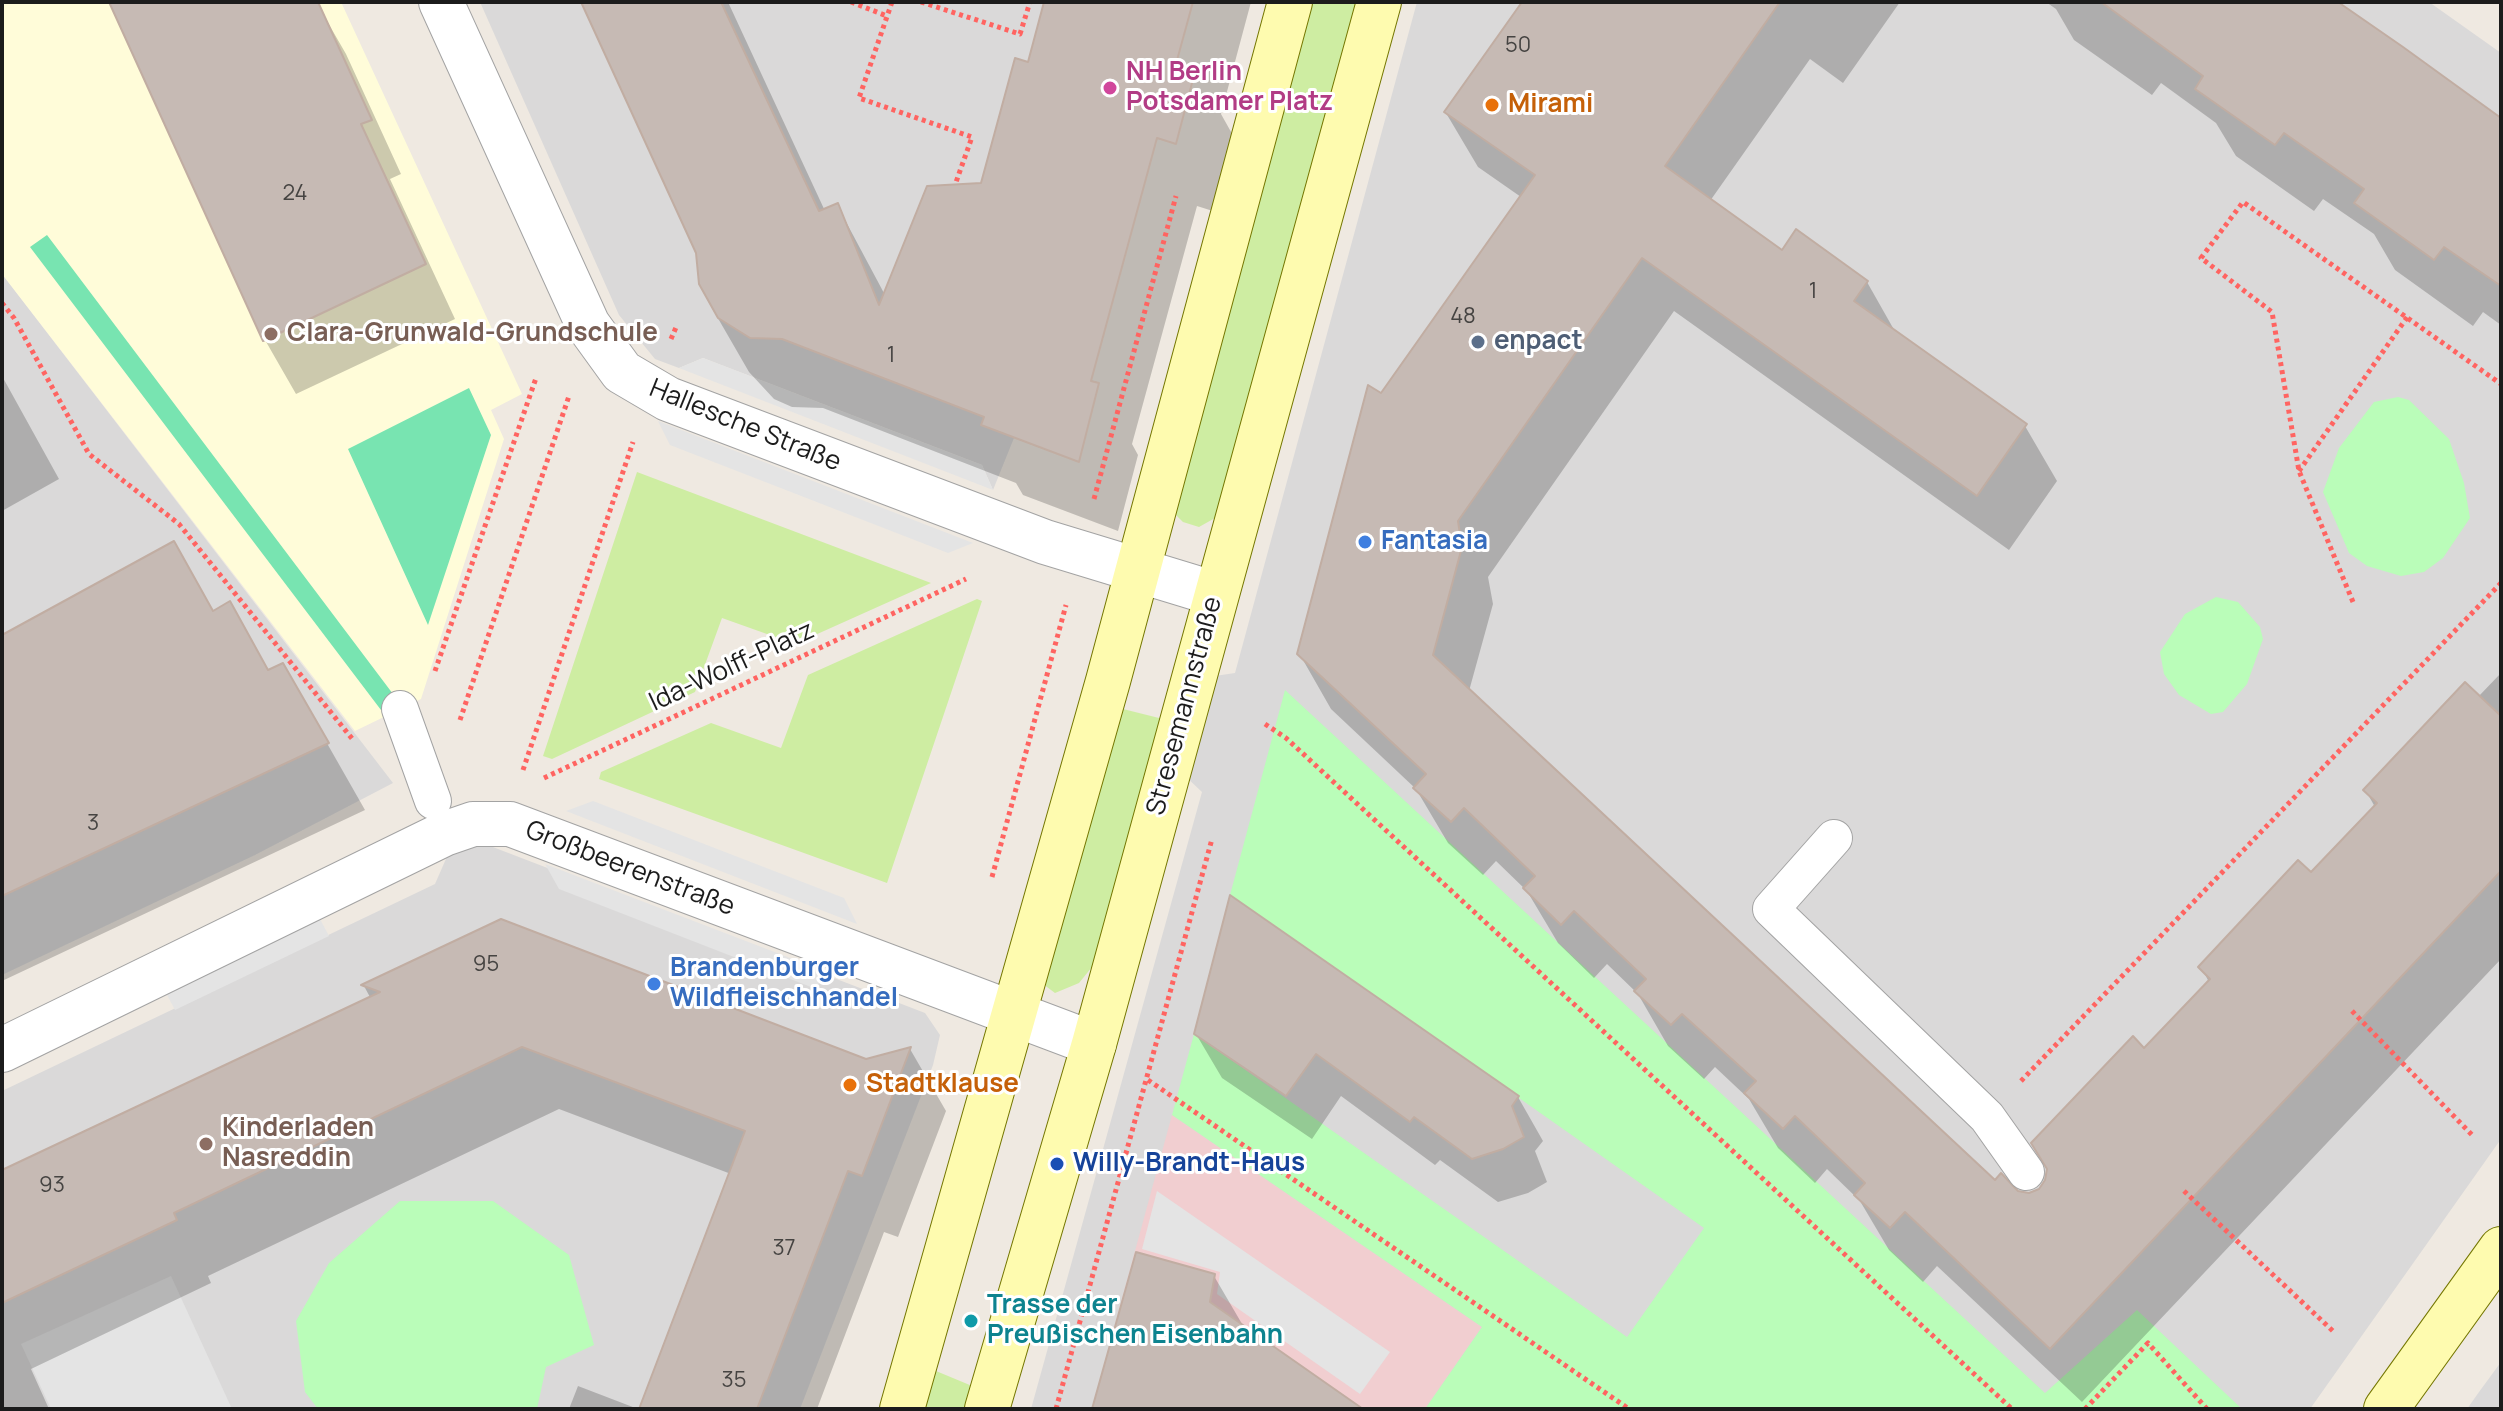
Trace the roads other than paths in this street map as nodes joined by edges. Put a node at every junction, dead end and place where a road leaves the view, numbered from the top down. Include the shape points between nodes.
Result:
1 (441, 2) edge
2 (1290, 2) edge
3 (1379, 2) edge
4 (1137, 571) junction
5 (1216, 594) junction
6 (405, 725) road end
7 (433, 801) road end
8 (1834, 838) dead end
9 (1013, 1013) junction
10 (1094, 1044) junction
11 (2, 1050) edge
12 (2026, 1172) dead end
13 (2501, 1249) edge
14 (902, 1409) edge
15 (987, 1409) edge
16 (2386, 1409) edge

1 - 4 street, Hallesche Straße via 588,325 622,372 650,389 1030,537
2 - 4 main road
3 - 5 main road, Stresemannstraße
4 - 5 street, Hallesche Straße
4 - 9 main road
5 - 10 main road, Stresemannstraße
6 - 7 lane
8 - 12 lane via 1771,909 1987,1117
9 - 10 street, Großbeerenstraße
9 - 11 street, Großbeerenstraße via 510,824 473,824
9 - 14 main road
10 - 15 main road, Stresemannstraße
13 - 16 main road

